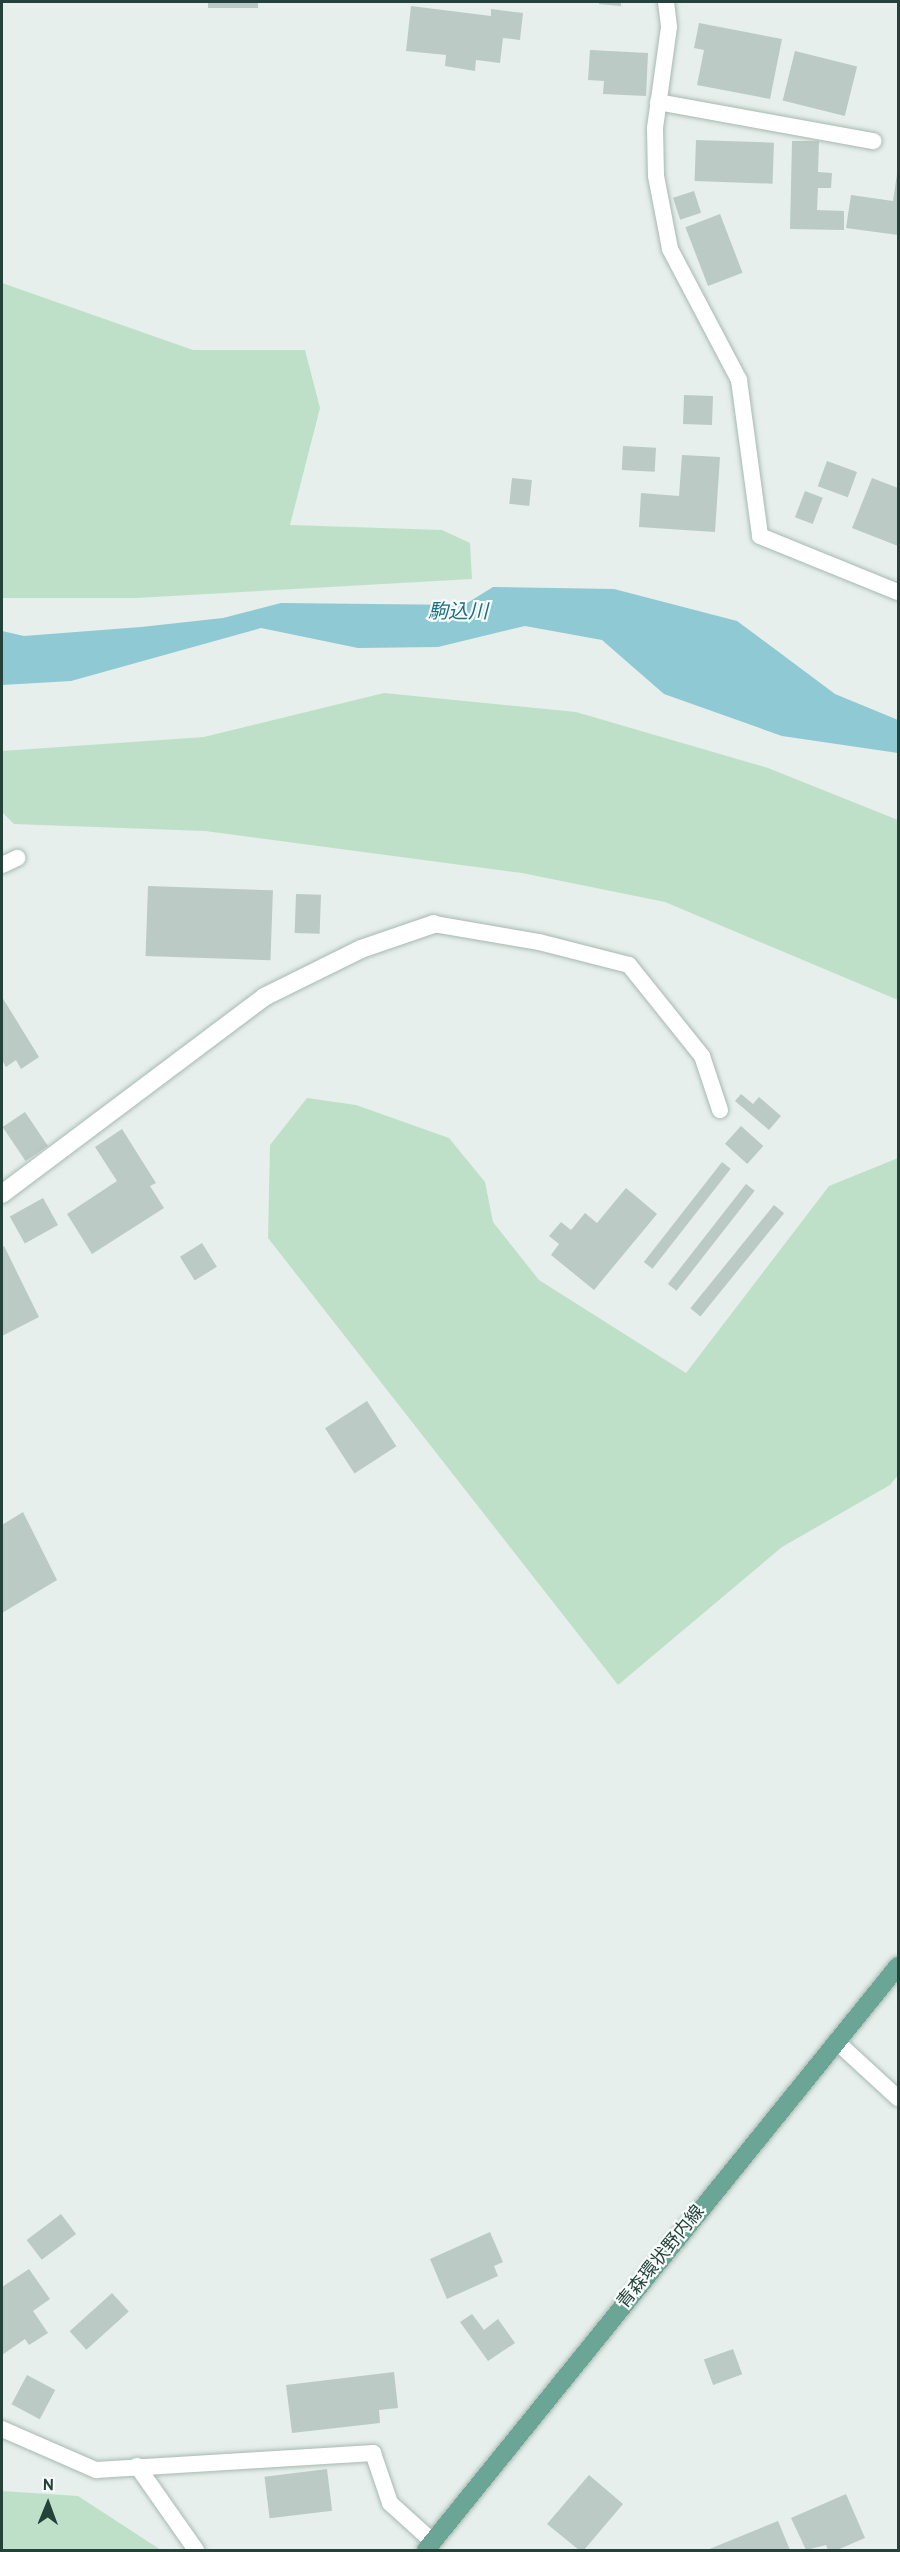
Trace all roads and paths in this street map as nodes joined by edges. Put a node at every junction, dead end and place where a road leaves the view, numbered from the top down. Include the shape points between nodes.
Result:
1 (666, 2) edge
2 (658, 102) junction
3 (873, 141) dead end
4 (898, 592) edge
5 (434, 924) joint
6 (720, 1110) dead end
7 (2, 1194) edge
8 (898, 1966) edge
9 (837, 2042) junction
10 (898, 2098) edge
11 (2, 2429) edge
12 (136, 2466) junction
13 (430, 2546) edge
14 (196, 2550) edge

1 - 2 lane via 669,27
2 - 3 lane
2 - 4 lane via 656,176 670,249 739,380 760,536
5 - 6 lane via 539,942 629,965 702,1056
5 - 7 street via 361,949 264,997
8 - 9 main road, 青森環状野内線
9 - 10 lane
9 - 13 main road, 青森環状野内線
11 - 12 lane via 96,2470
12 - 13 lane via 373,2453 390,2503
12 - 14 lane

